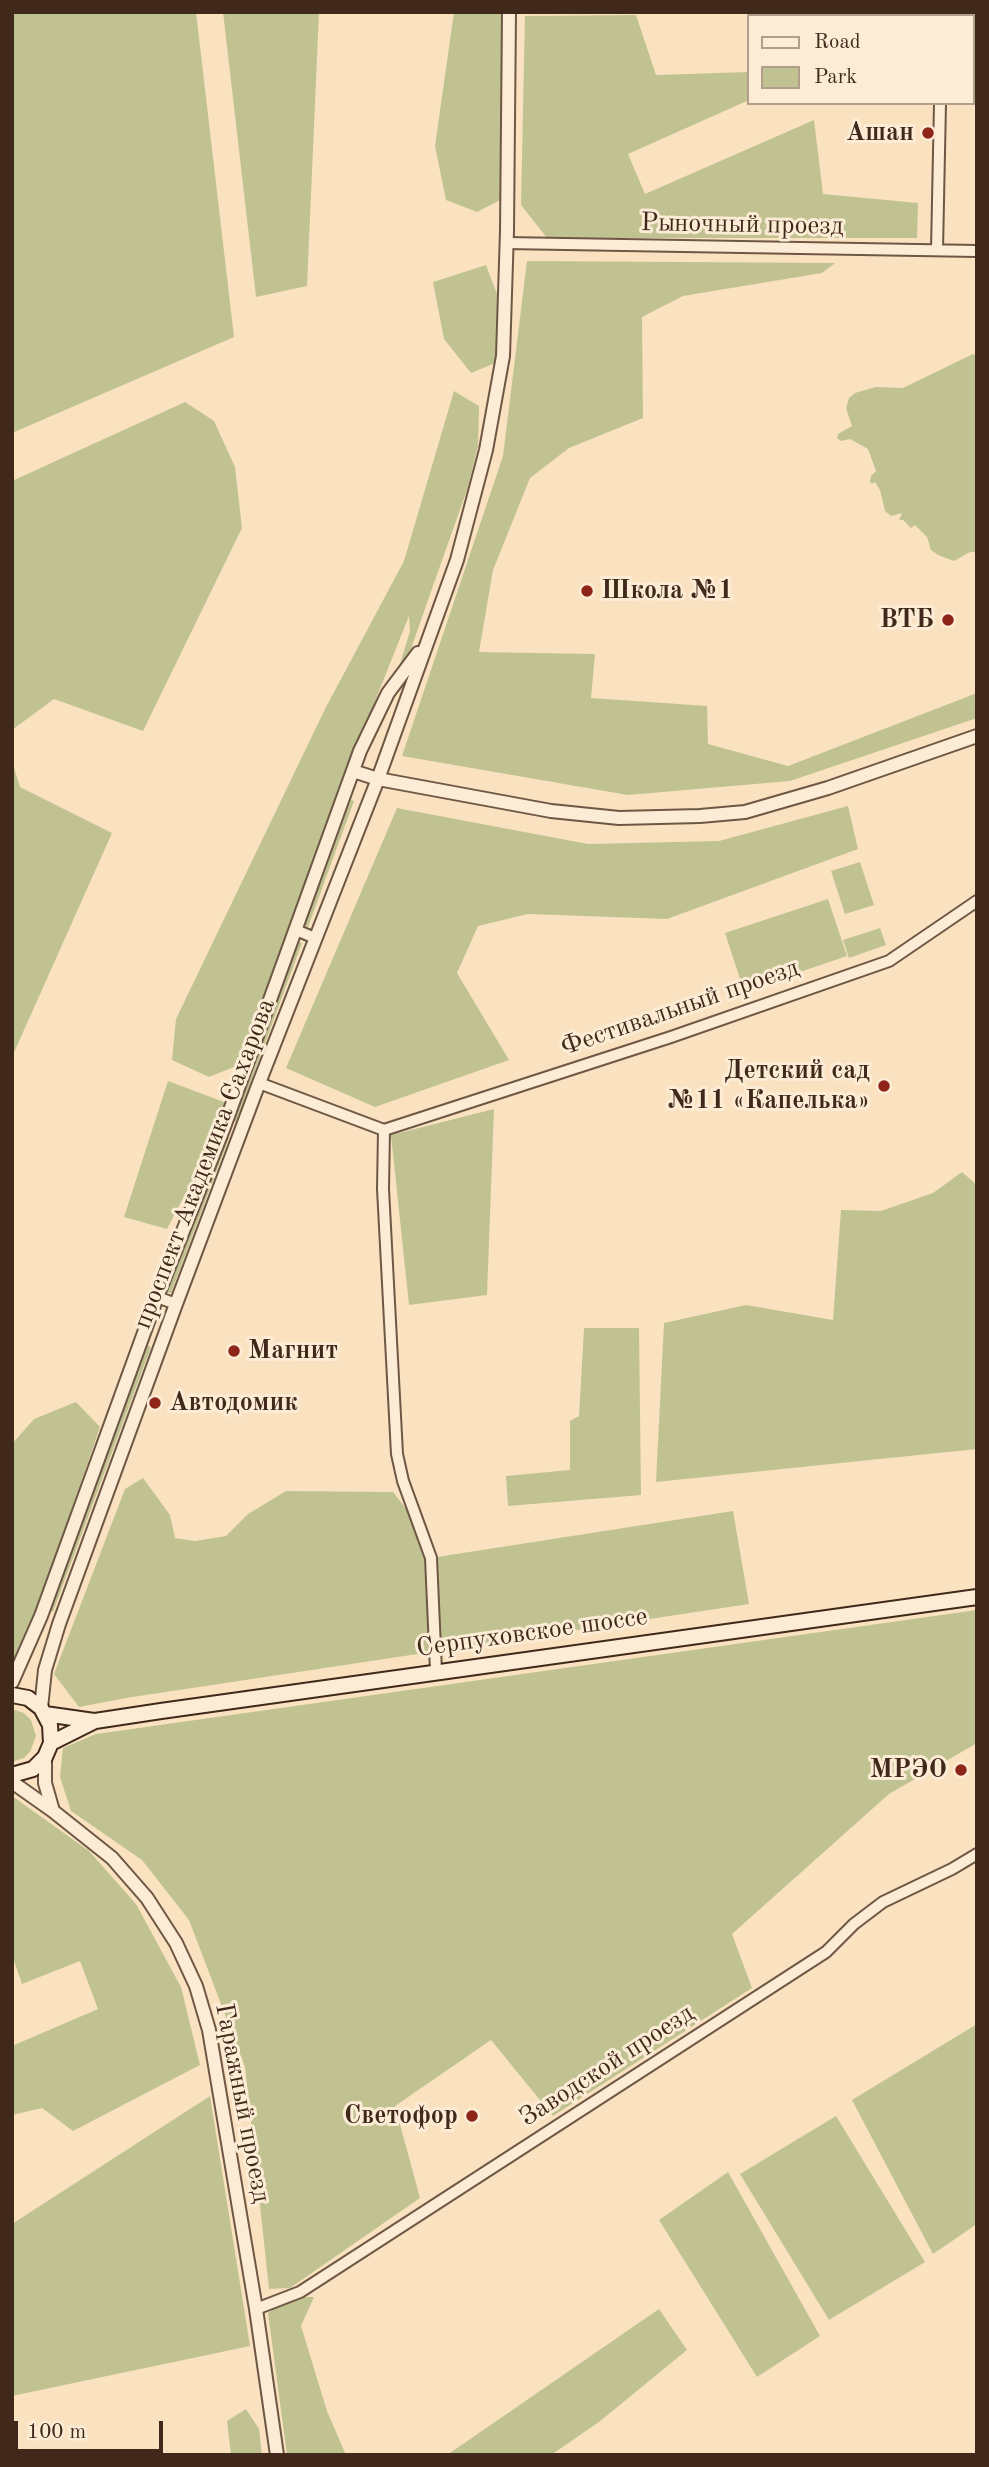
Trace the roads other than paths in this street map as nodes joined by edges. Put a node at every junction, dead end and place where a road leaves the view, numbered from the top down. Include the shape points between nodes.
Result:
1 (509, 12) edge
2 (940, 105) edge
3 (506, 243) junction
4 (937, 250) junction
5 (977, 251) edge
6 (426, 641) junction
7 (977, 736) edge
8 (353, 771) junction
9 (377, 779) junction
10 (977, 901) edge
11 (296, 930) junction
12 (315, 938) junction
13 (259, 1083) junction
14 (224, 1127) junction
15 (384, 1130) junction
16 (242, 1131) junction
17 (157, 1297) junction
18 (176, 1304) junction
19 (977, 1597) edge
20 (41, 1616) junction
21 (60, 1624) junction
22 (436, 1671) junction
23 (12, 1682) edge
24 (12, 1695) edge
25 (43, 1711) junction
26 (95, 1721) junction
27 (48, 1750) junction
28 (12, 1774) edge
29 (12, 1782) edge
30 (54, 1811) junction
31 (977, 1854) edge
32 (256, 2309) junction
33 (277, 2455) edge

1 - 3 street, проспект Академика Сахарова
2 - 4 street
3 - 4 street, Рыночный проезд
3 - 6 street, проспект Академика Сахарова via 503,356 486,450 457,560
4 - 5 street, Рыночный проезд
6 - 8 street, проспект Академика Сахарова via 388,693
6 - 9 street, проспект Академика Сахарова
7 - 9 street via 746,812 699,817 619,818 551,811
8 - 9 street
8 - 11 street, проспект Академика Сахарова
9 - 12 street, проспект Академика Сахарова
10 - 15 street, Фестивальный проезд via 889,961
11 - 12 street
11 - 14 street, проспект Академика Сахарова
12 - 13 street, проспект Академика Сахарова
13 - 15 street
13 - 16 street, проспект Академика Сахарова
14 - 16 street
14 - 17 street, проспект Академика Сахарова
15 - 22 street via 397,1454 431,1558
16 - 18 street, проспект Академика Сахарова
17 - 18 street
17 - 20 street, проспект Академика Сахарова
18 - 21 street, проспект Академика Сахарова
19 - 22 main road, Серпуховское шоссе
20 - 21 street
20 - 23 street, проспект Академика Сахарова
21 - 25 street, проспект Академика Сахарова via 45,1670
22 - 26 main road, Серпуховское шоссе
24 - 25 main road via 27,1698
25 - 26 main road
25 - 27 main road via 50,1725
26 - 27 main road
27 - 28 main road via 33,1769
27 - 30 street via 45,1783
29 - 30 street, Гаражный проезд
30 - 32 street, Гаражный проезд via 112,1858 147,1898 196,1986 209,2030
31 - 32 street, Заводской проезд via 883,1902 826,1952 300,2292
32 - 33 street, Гаражный проезд

